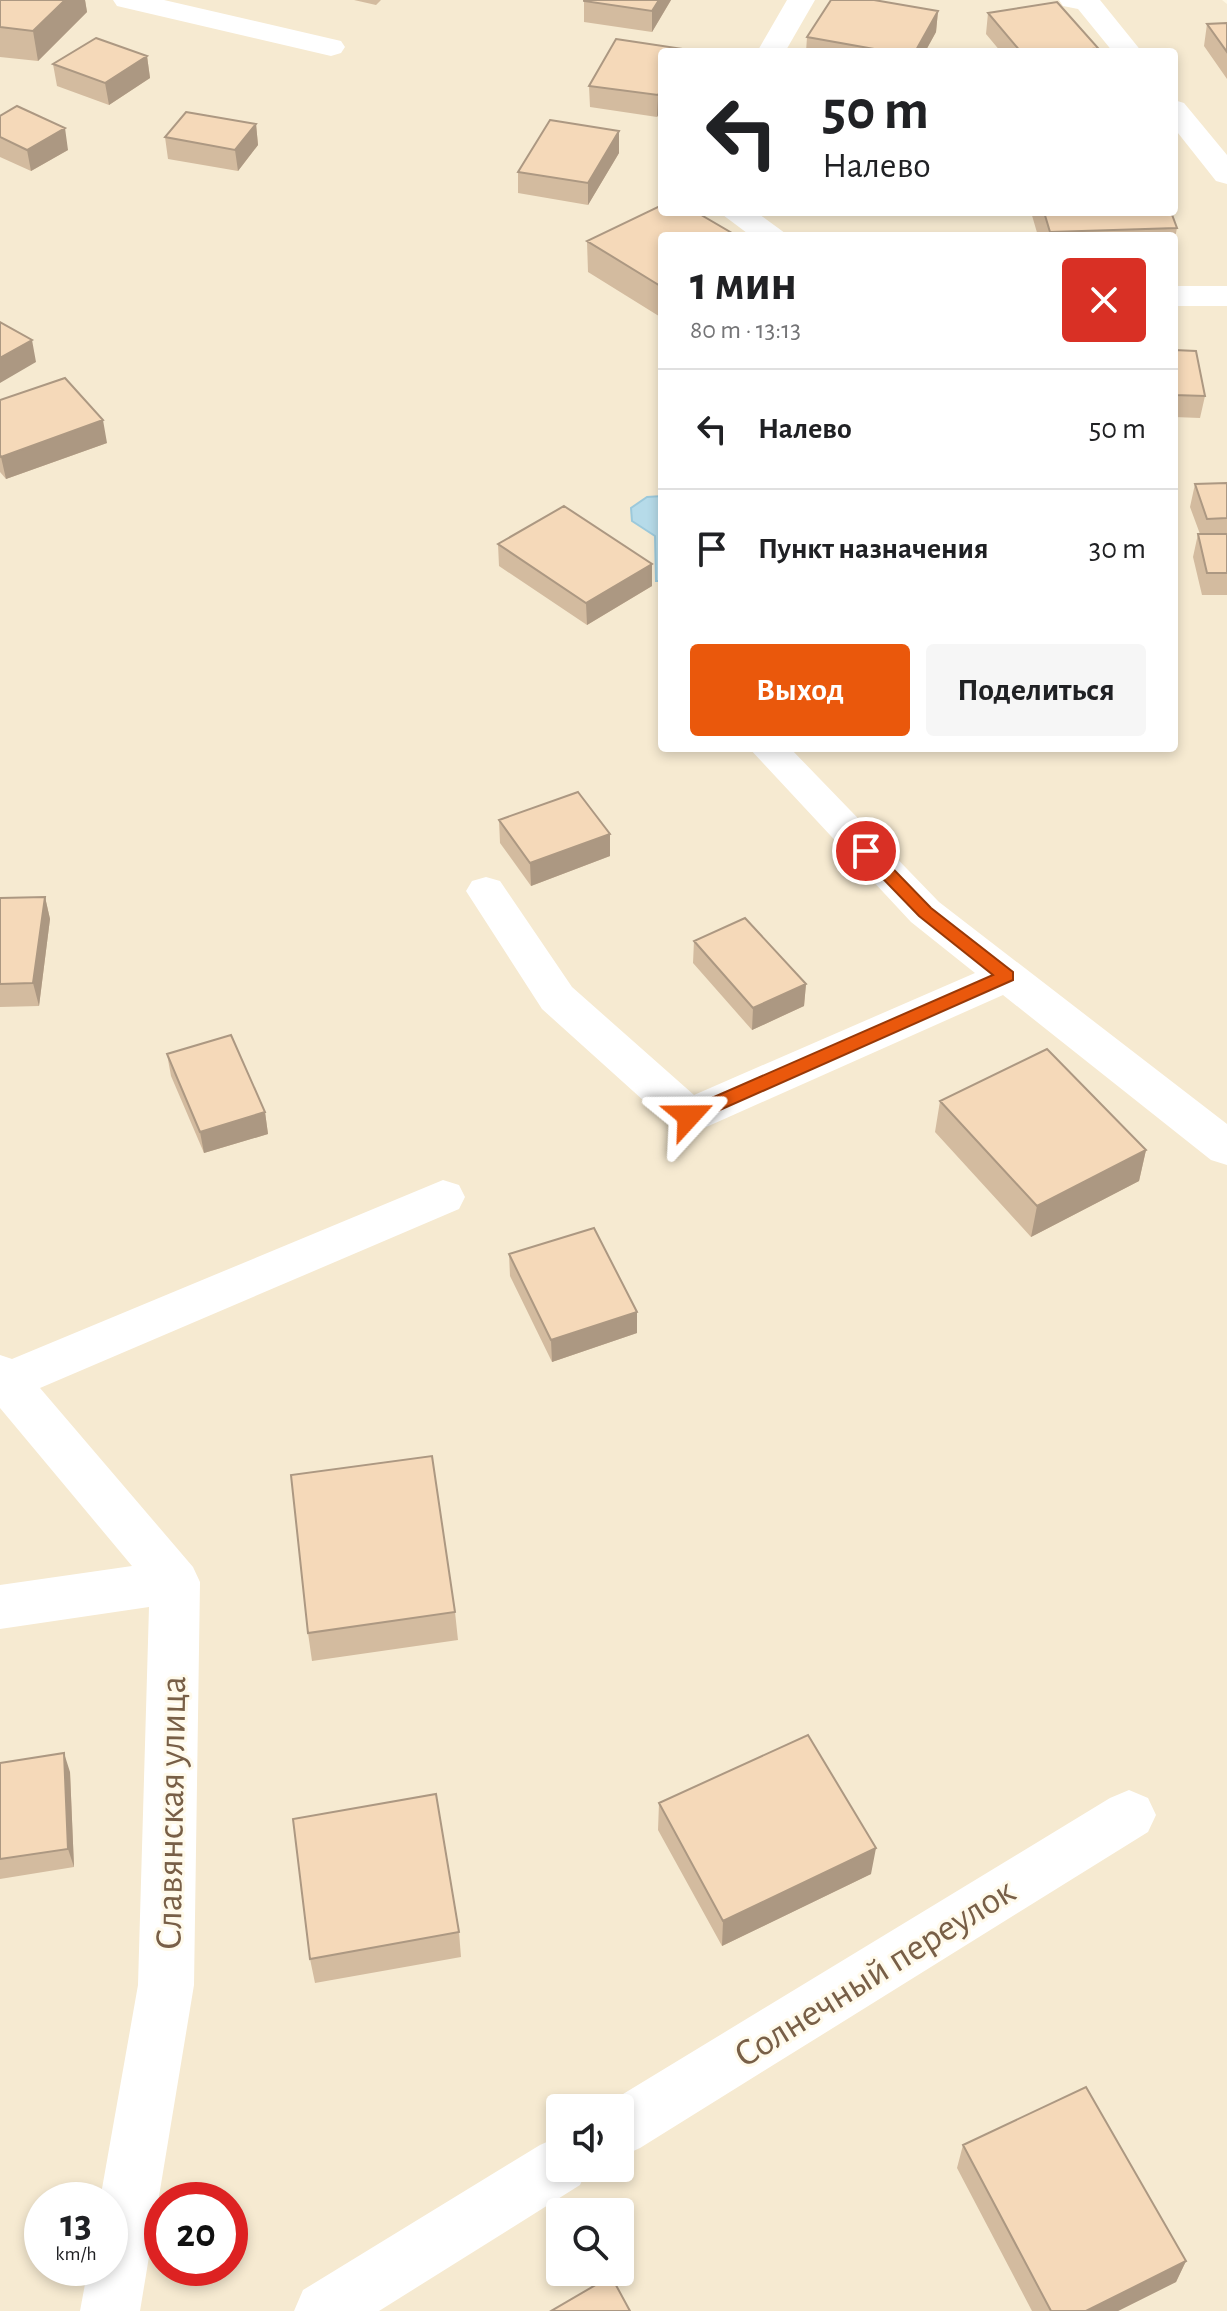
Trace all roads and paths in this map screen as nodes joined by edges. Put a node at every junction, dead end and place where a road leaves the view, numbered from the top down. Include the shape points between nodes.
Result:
1 (127, 0) edge
2 (801, 0) edge
3 (1073, 0) edge
4 (331, 47) dead end
5 (773, 48) edge
6 (1125, 48) edge
7 (1178, 114) edge
8 (1227, 175) edge
9 (740, 216) edge
10 (766, 232) edge
11 (1178, 296) edge
12 (1227, 296) edge
13 (772, 752) edge
14 (486, 891) dead end
15 (1007, 976) junction
16 (1227, 1148) edge
17 (443, 1197) dead end
18 (4, 1378) edge
19 (175, 1582) junction
20 (0, 1607) edge
21 (1129, 1815) dead end
22 (634, 2119) edge
23 (546, 2174) edge
24 (110, 2311) edge
25 (324, 2311) edge

1 - 4 street
2 - 5 street
3 - 6 street via 1087,2
7 - 8 street
9 - 10 street
11 - 12 street
13 - 15 street via 925,912
14 - 15 street via 557,998 689,1116
15 - 16 street
17 - 18 street
18 - 19 street
19 - 20 street
19 - 24 street, Славянская улица via 166,1985
21 - 22 street, Солнечный переулок
23 - 25 street

